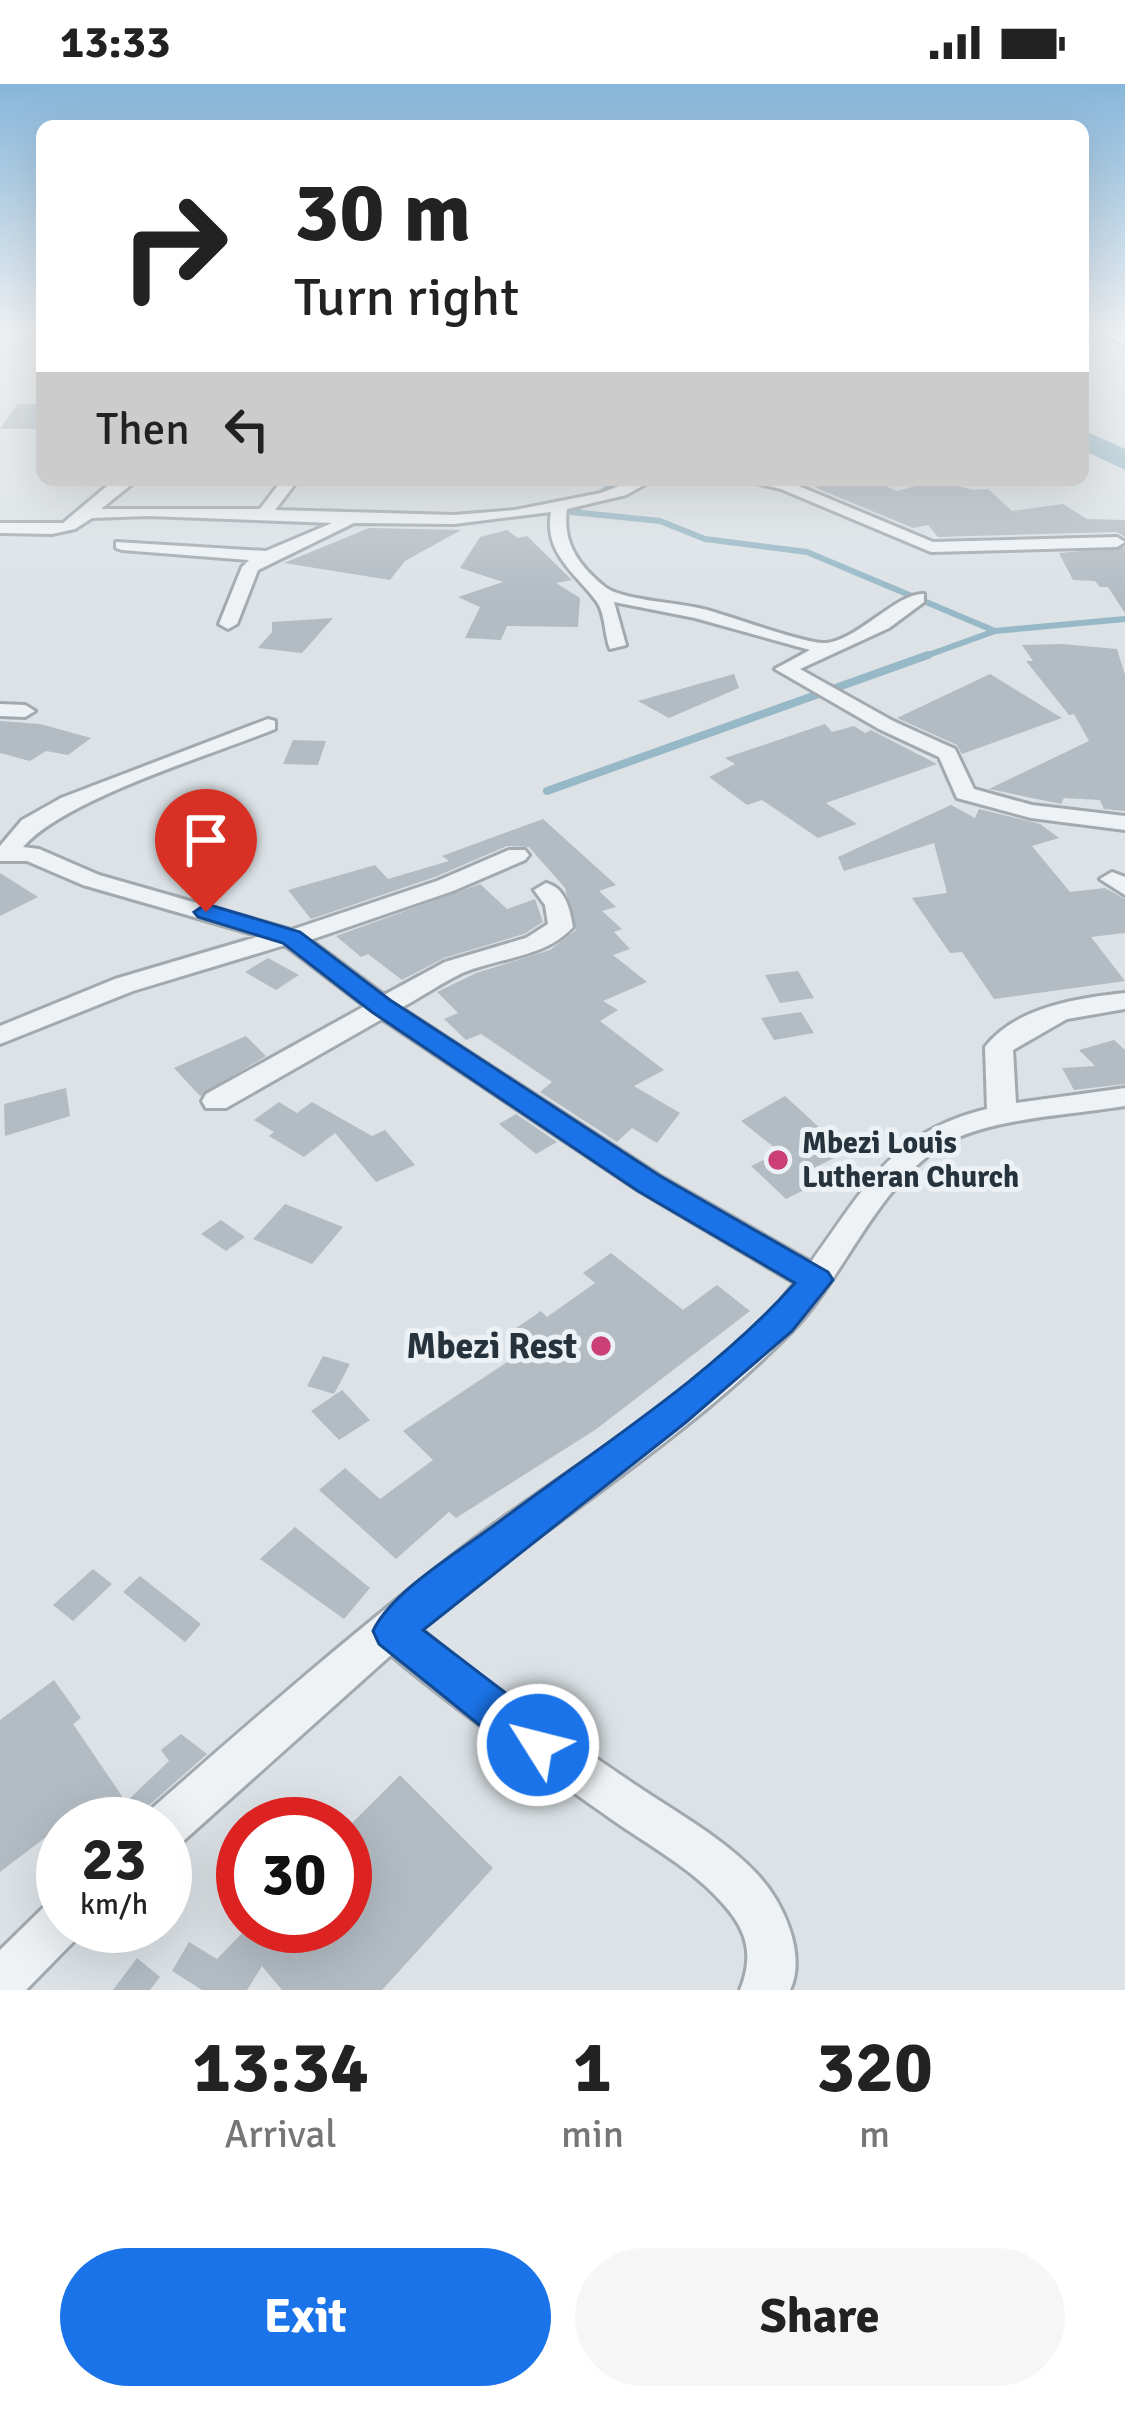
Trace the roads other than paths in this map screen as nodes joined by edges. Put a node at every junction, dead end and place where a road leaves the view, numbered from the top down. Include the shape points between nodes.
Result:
1 (112, 486) edge
2 (285, 486) edge
3 (632, 486) edge
4 (786, 486) edge
5 (560, 507) junction
6 (87, 514) junction
7 (262, 516) junction
8 (353, 518) junction
9 (0, 528) edge
10 (1117, 542) dead end
11 (122, 545) dead end
12 (266, 556) junction
13 (597, 593) junction
14 (918, 598) dead end
15 (228, 623) dead end
16 (617, 645) dead end
17 (823, 648) junction
18 (0, 710) edge
19 (25, 711) dead end
20 (268, 725) dead end
21 (1125, 823) edge
22 (3, 854) edge
23 (517, 855) dead end
24 (546, 890) dead end
25 (288, 937) junction
26 (1125, 1001) edge
27 (381, 1006) junction
28 (0, 1036) edge
29 (1125, 1097) edge
30 (216, 1101) dead end
31 (1002, 1118) junction
32 (817, 1280) junction
33 (393, 1631) junction
34 (192, 1803) edge
35 (36, 1947) edge
36 (0, 1983) edge
37 (764, 1990) edge

1 - 6 street
2 - 7 street
3 - 5 street
4 - 10 street via 931,548
5 - 8 street via 458,520
5 - 13 street via 558,550
6 - 7 street
6 - 9 street via 69,526
7 - 8 street
8 - 12 street
11 - 12 street
12 - 15 street via 250,567
13 - 16 street
13 - 17 street
14 - 17 street via 883,624
17 - 21 street via 784,669 948,753 965,793
18 - 19 street
20 - 22 street via 69,803 30,825
22 - 25 street via 32,854 91,880
23 - 25 street
24 - 27 street via 561,928 454,967
25 - 27 street
25 - 28 street via 124,985
26 - 31 street via 1021,1026 999,1047
27 - 30 street
27 - 32 street via 649,1183
29 - 31 street
31 - 32 street via 956,1127 906,1159
32 - 33 street via 781,1322
33 - 34 street
33 - 37 street via 477,1701 743,1891 769,1937 775,1971
35 - 36 street

